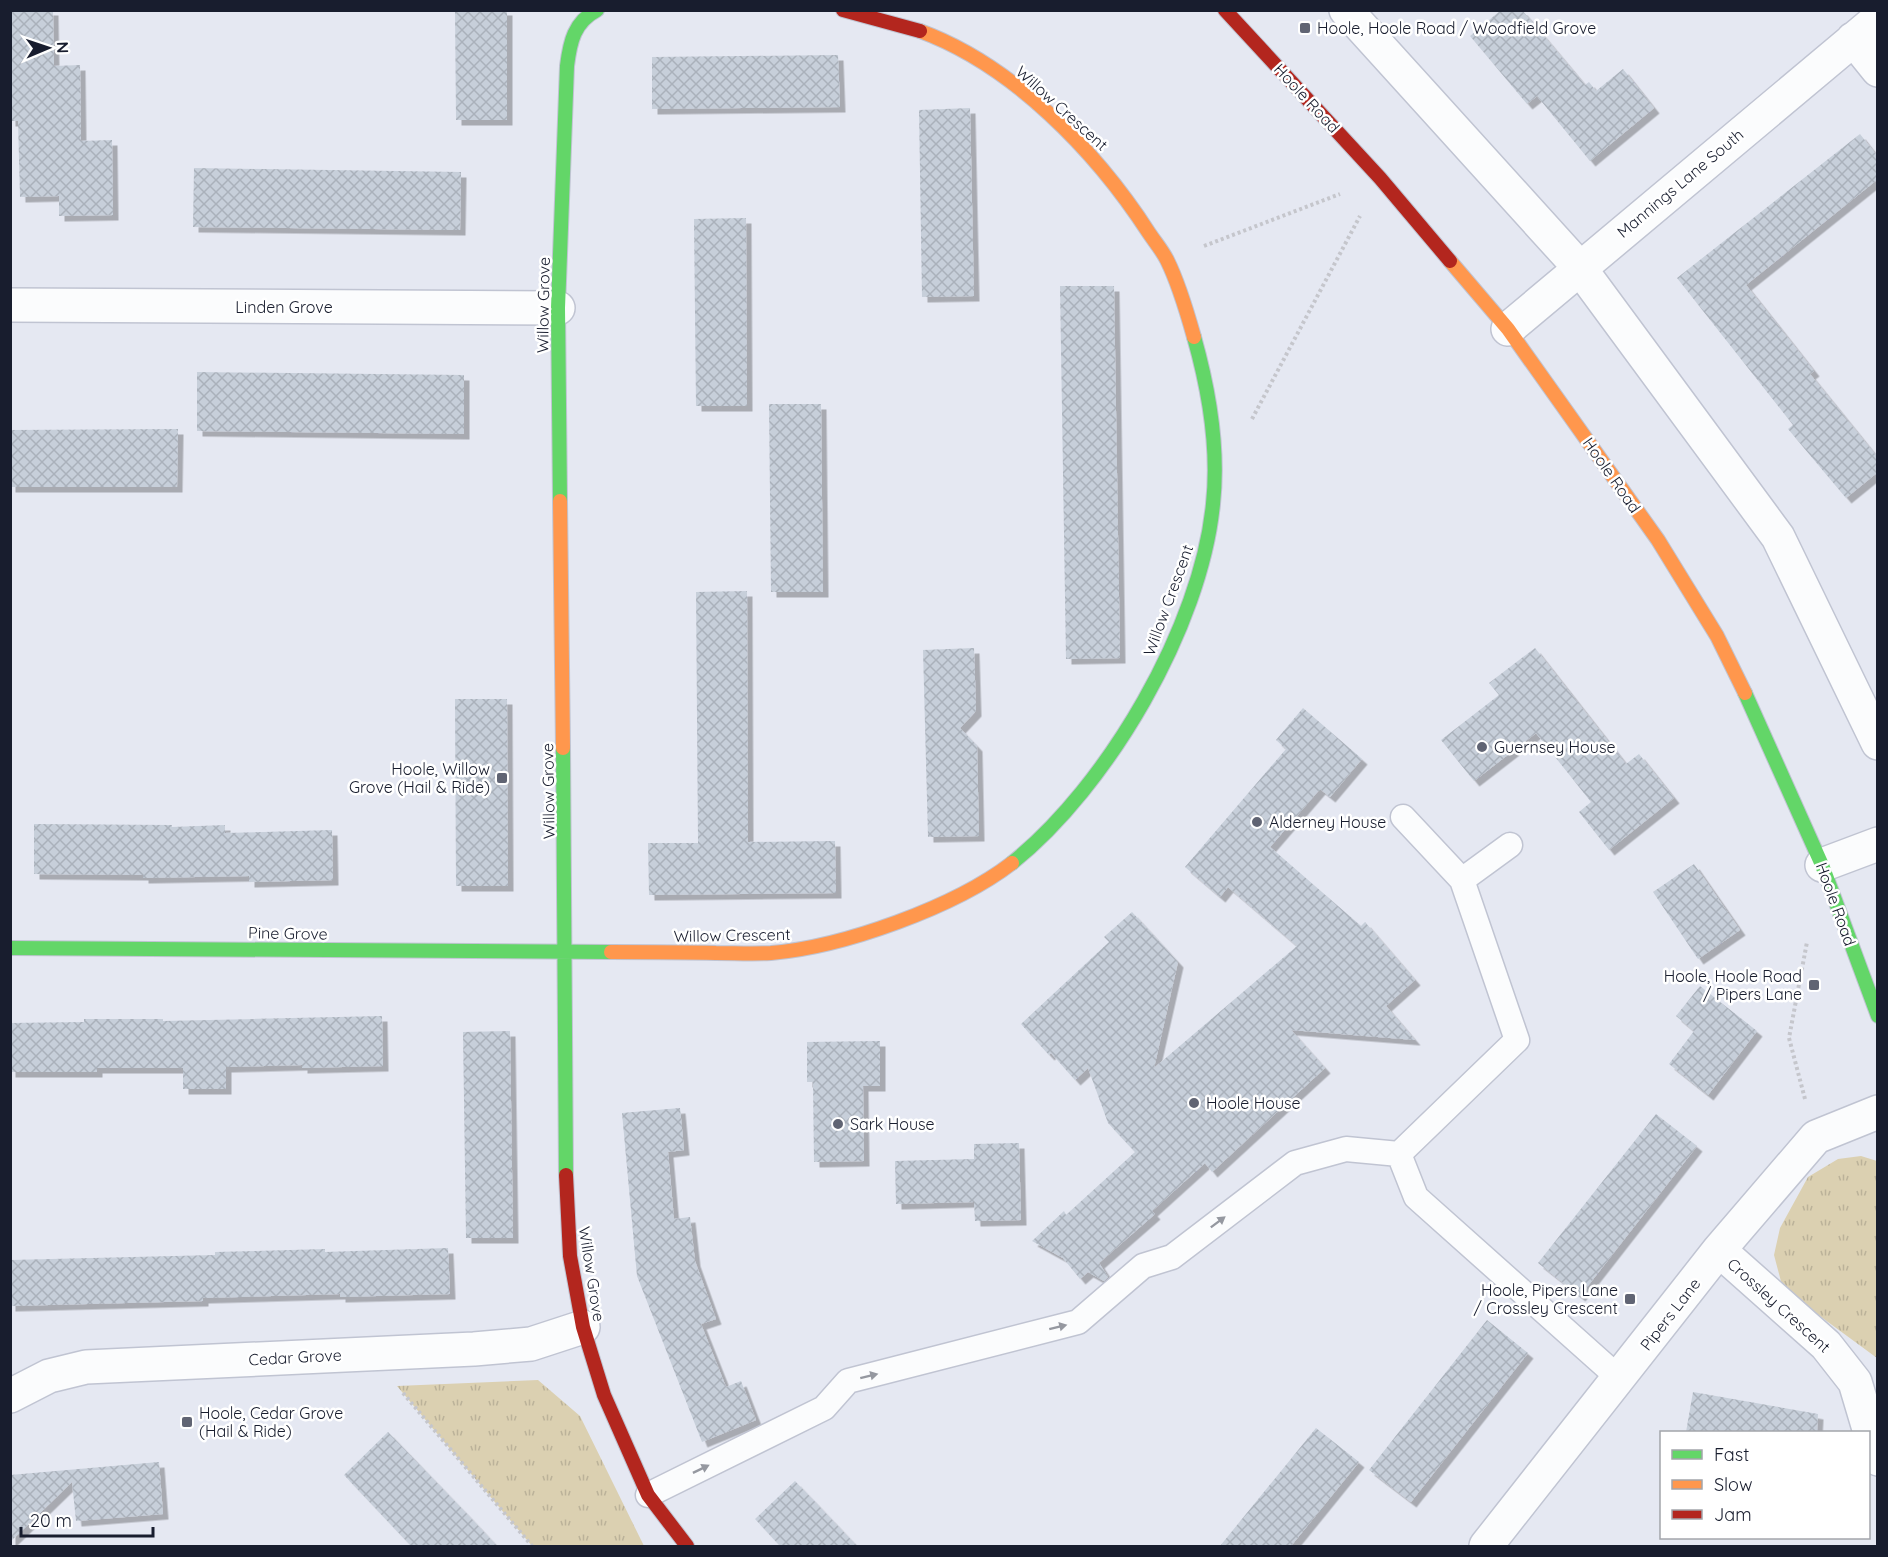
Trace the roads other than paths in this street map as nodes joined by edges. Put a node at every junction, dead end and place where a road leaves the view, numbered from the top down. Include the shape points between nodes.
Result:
1 (843, 10) edge
2 (1225, 10) edge
3 (1346, 10) edge
4 (592, 13) edge
5 (1865, 29) edge
6 (1878, 70) edge
7 (1579, 267) junction
8 (10, 305) edge
9 (558, 308) junction
10 (1508, 328) junction
11 (1878, 743) edge
12 (1403, 817) dead end
13 (1878, 844) edge
14 (1510, 845) dead end
15 (1822, 865) junction
16 (1462, 880) junction
17 (10, 948) edge
18 (566, 952) junction
19 (1878, 1016) edge
20 (1878, 1112) edge
21 (1399, 1154) junction
22 (1719, 1250) junction
23 (583, 1327) junction
24 (1620, 1379) junction
25 (10, 1395) edge
26 (1870, 1431) edge
27 (1870, 1432) edge
28 (1878, 1459) edge
29 (648, 1494) junction
30 (687, 1546) edge
31 (1486, 1546) edge

1 - 18 main road, Willow Crescent via 914,29 958,47 997,72 1084,146 1134,207 1167,260 1195,338 1214,458 1210,531 1169,650 1128,731 1106,763 1037,841 993,877 887,925 808,948 769,953
2 - 10 main road, Hoole Road via 1380,178
3 - 7 street
4 - 9 main road, Willow Grove via 572,36 567,66
5 - 6 street, Mannings Lane South
5 - 7 street, Mannings Lane South
7 - 10 street, Mannings Lane South
7 - 11 street via 1778,537
8 - 9 street, Linden Grove
9 - 18 main road, Willow Grove
10 - 15 main road, Hoole Road via 1658,540 1717,636
12 - 16 lane
13 - 15 street
14 - 16 lane
15 - 19 main road, Hoole Road
16 - 21 lane via 1517,1040
17 - 18 main road, Pine Grove
18 - 23 main road, Willow Grove via 566,1200 570,1256
20 - 22 street, Pipers Lane via 1816,1137
21 - 24 lane via 1416,1197
29 -> 21 lane via 825,1408 848,1381 1078,1322 1143,1266 1172,1257 1294,1163 1346,1149
22 - 24 street, Pipers Lane
22 - 26 street, Crossley Crescent via 1826,1345 1855,1382
23 - 25 street, Cedar Grove via 531,1344 474,1349 86,1367 49,1376
23 - 29 main road, Willow Grove via 604,1395
24 - 31 street, Pipers Lane
27 - 28 street, Crossley Crescent
29 - 30 main road, Willow Grove

